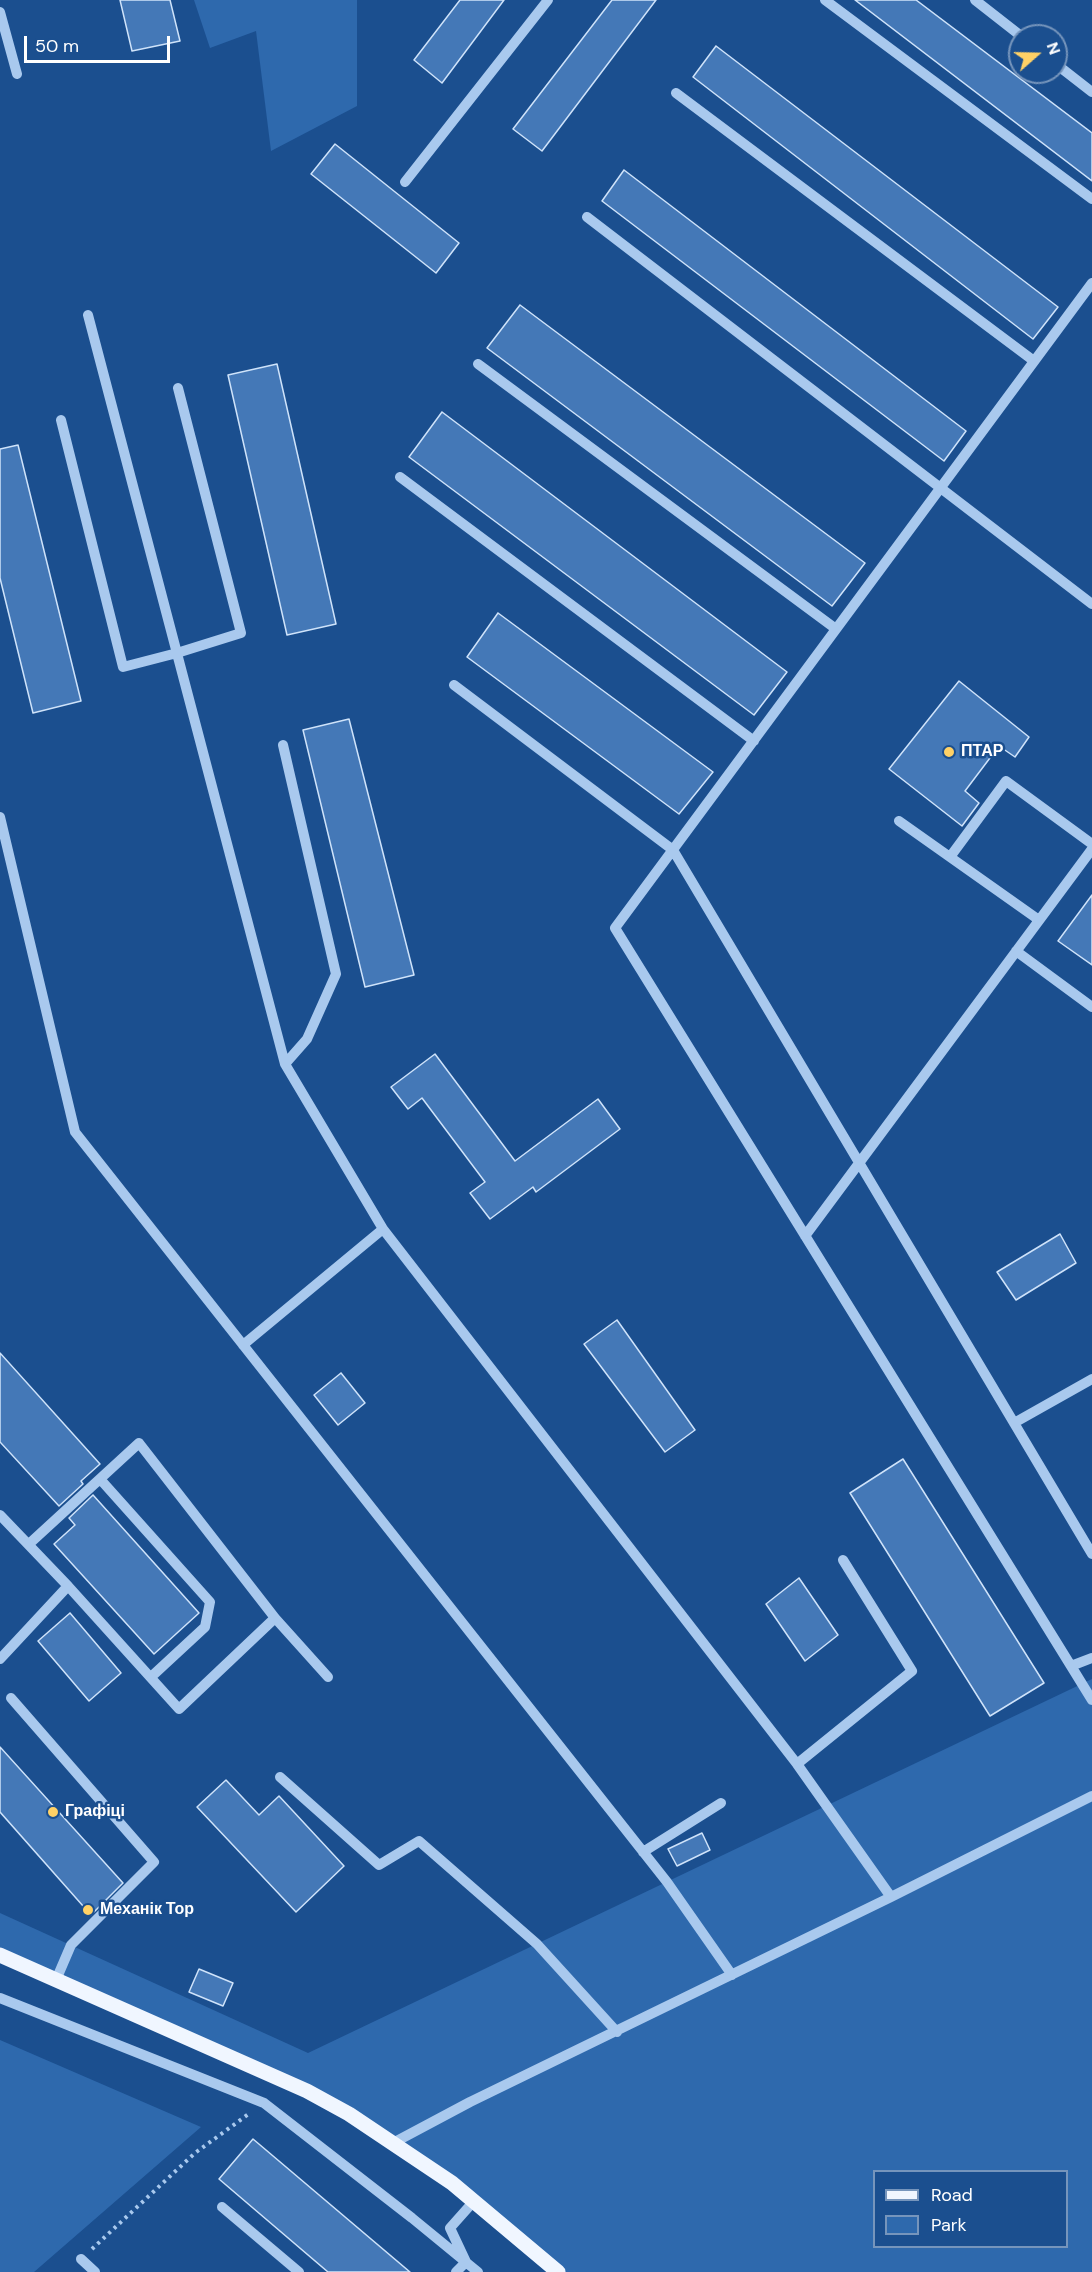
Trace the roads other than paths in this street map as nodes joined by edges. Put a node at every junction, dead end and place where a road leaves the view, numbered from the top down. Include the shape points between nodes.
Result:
1 (548, 0) edge
2 (825, 0) edge
3 (975, 0) edge
4 (0, 12) edge
5 (1008, 26) edge
6 (1068, 73) edge
7 (17, 74) dead end
8 (1092, 92) edge
9 (676, 93) dead end
10 (405, 182) dead end
11 (1092, 199) edge
12 (586, 218) dead end
13 (1092, 283) edge
14 (88, 315) dead end
15 (1034, 361) junction
16 (478, 364) dead end
17 (178, 388) dead end
18 (61, 420) dead end
19 (400, 477) dead end
20 (940, 488) junction
21 (1092, 604) edge
22 (836, 629) junction
23 (177, 653) junction
24 (454, 685) dead end
25 (754, 741) junction
26 (283, 745) dead end
27 (0, 817) edge
28 (899, 821) dead end
29 (1092, 844) edge
30 (1092, 849) edge
31 (673, 850) junction
32 (950, 857) junction
33 (1039, 920) junction
34 (1016, 951) junction
35 (1092, 1007) edge
36 (285, 1064) junction
37 (859, 1163) junction
38 (383, 1229) junction
39 (805, 1236) junction
40 (243, 1345) junction
41 (1092, 1379) edge
42 (1014, 1423) junction
43 (100, 1479) junction
44 (0, 1515) edge
45 (1087, 1535) edge
46 (28, 1544) junction
47 (1092, 1554) edge
48 (843, 1560) dead end
49 (68, 1586) junction
50 (276, 1618) junction
51 (1092, 1658) edge
52 (0, 1659) edge
53 (1071, 1666) junction
54 (151, 1677) junction
55 (328, 1677) dead end
56 (11, 1698) dead end
57 (1092, 1700) edge
58 (797, 1764) junction
59 (280, 1777) dead end
60 (1092, 1796) edge
61 (721, 1803) dead end
62 (643, 1852) junction
63 (891, 1897) junction
64 (0, 1955) edge
65 (732, 1975) junction
66 (56, 1980) junction
67 (0, 1998) edge
68 (617, 2032) junction
69 (393, 2143) junction
70 (474, 2201) junction
71 (222, 2207) dead end
72 (81, 2259) road end
73 (466, 2262) junction
74 (95, 2272) edge
75 (299, 2272) edge
76 (456, 2272) edge
77 (478, 2272) edge
78 (558, 2272) edge

1 - 10 street
2 - 11 street
3 - 5 street
4 - 7 street
6 - 8 street
9 - 15 street
12 - 20 street
13 - 15 street
14 - 23 street
15 - 20 street
16 - 22 street
17 - 23 street via 241,633
18 - 23 street via 123,667
19 - 25 street
20 - 21 street
20 - 22 street
22 - 25 street
23 - 36 street
24 - 31 street
25 - 31 street
26 - 36 street via 336,974 307,1039
27 - 40 street via 75,1132
28 - 32 street
29 - 32 street via 1006,781
30 - 33 street
31 - 37 street
31 - 39 street via 615,928
32 - 33 street
33 - 34 street
34 - 35 street
34 - 37 street
36 - 38 street
37 - 39 street
37 - 42 street
38 - 40 street
38 - 58 street
39 - 53 street
40 - 62 street
41 - 42 street
42 - 45 street
43 - 46 street
43 - 50 street via 139,1443
43 - 54 street via 210,1602 205,1627
44 - 46 street
45 - 47 street
46 - 49 street
48 - 58 street via 912,1671
49 - 52 street
49 - 54 street
50 - 54 street via 179,1709
50 - 55 street
51 - 53 street
53 - 57 street
56 - 66 street via 154,1862 71,1945
58 - 63 street
59 - 68 street via 379,1865 418,1840 537,1944
60 - 63 street
61 - 62 street
62 - 65 street
63 - 65 street
64 - 66 main road
65 - 68 street
66 - 69 main road via 307,2091
67 - 73 street via 264,2103
68 - 69 street
69 - 70 main road
70 - 73 street via 450,2228
70 - 78 main road
71 - 75 street
72 - 74 street
73 - 76 street
73 - 77 street

